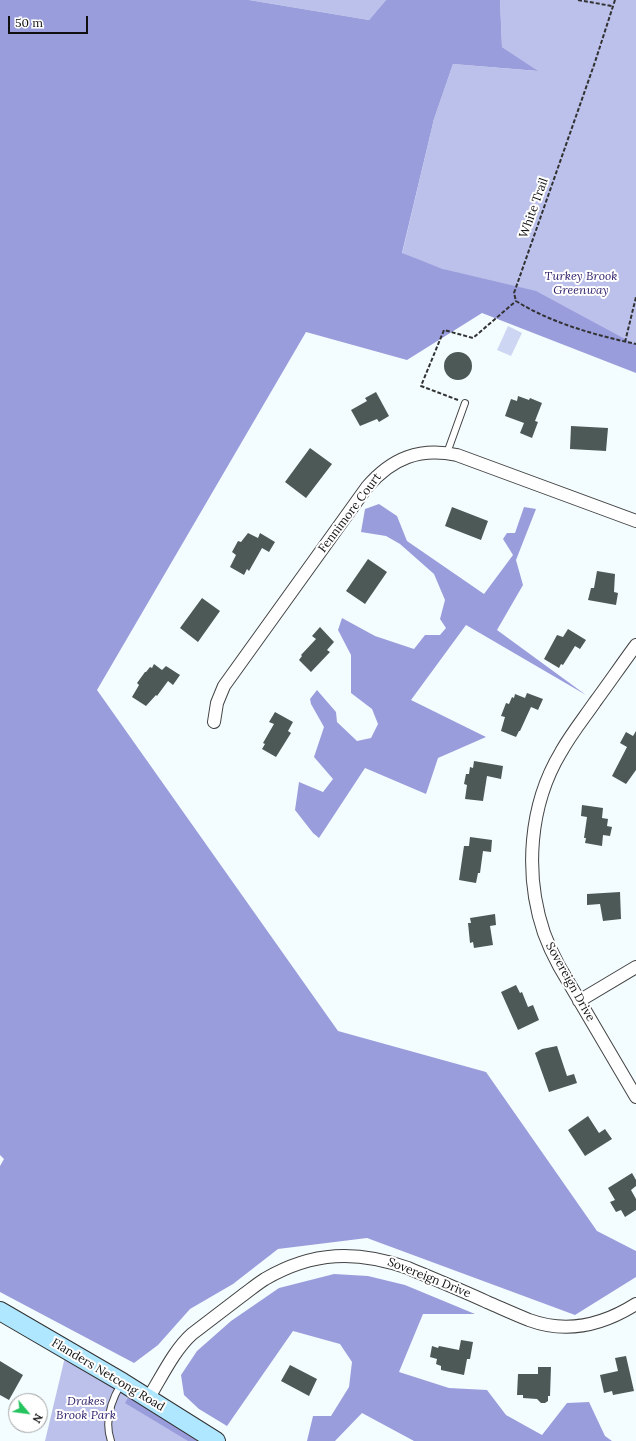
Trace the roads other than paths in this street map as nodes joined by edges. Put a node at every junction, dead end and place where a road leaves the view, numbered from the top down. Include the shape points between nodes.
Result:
1 (465, 402) road end
2 (446, 453) junction
3 (636, 521) edge
4 (636, 645) edge
5 (214, 722) dead end
6 (636, 967) edge
7 (579, 1001) junction
8 (636, 1097) edge
9 (636, 1304) edge
10 (0, 1311) edge
11 (122, 1382) junction
12 (148, 1399) junction
13 (111, 1441) edge
14 (216, 1441) edge

1 - 2 lane
2 - 3 street, Fennimore Court via 467,458
2 - 5 street, Fennimore Court via 416,454 406,458 387,467 367,487 224,686 217,703
4 - 7 street, Sovereign Drive via 560,752 544,789 534,833 532,878 540,921 548,944
6 - 7 street
7 - 8 street, Sovereign Drive
9 - 12 street, Sovereign Drive via 617,1315 584,1326 554,1326 530,1320 390,1262 358,1256 321,1258 284,1270 264,1280 192,1334 182,1344
10 - 11 street, Flanders Netcong Road
11 - 12 street, Flanders Netcong Road
11 - 13 lane via 112,1398 109,1414 108,1430
12 - 14 street, Flanders Netcong Road

